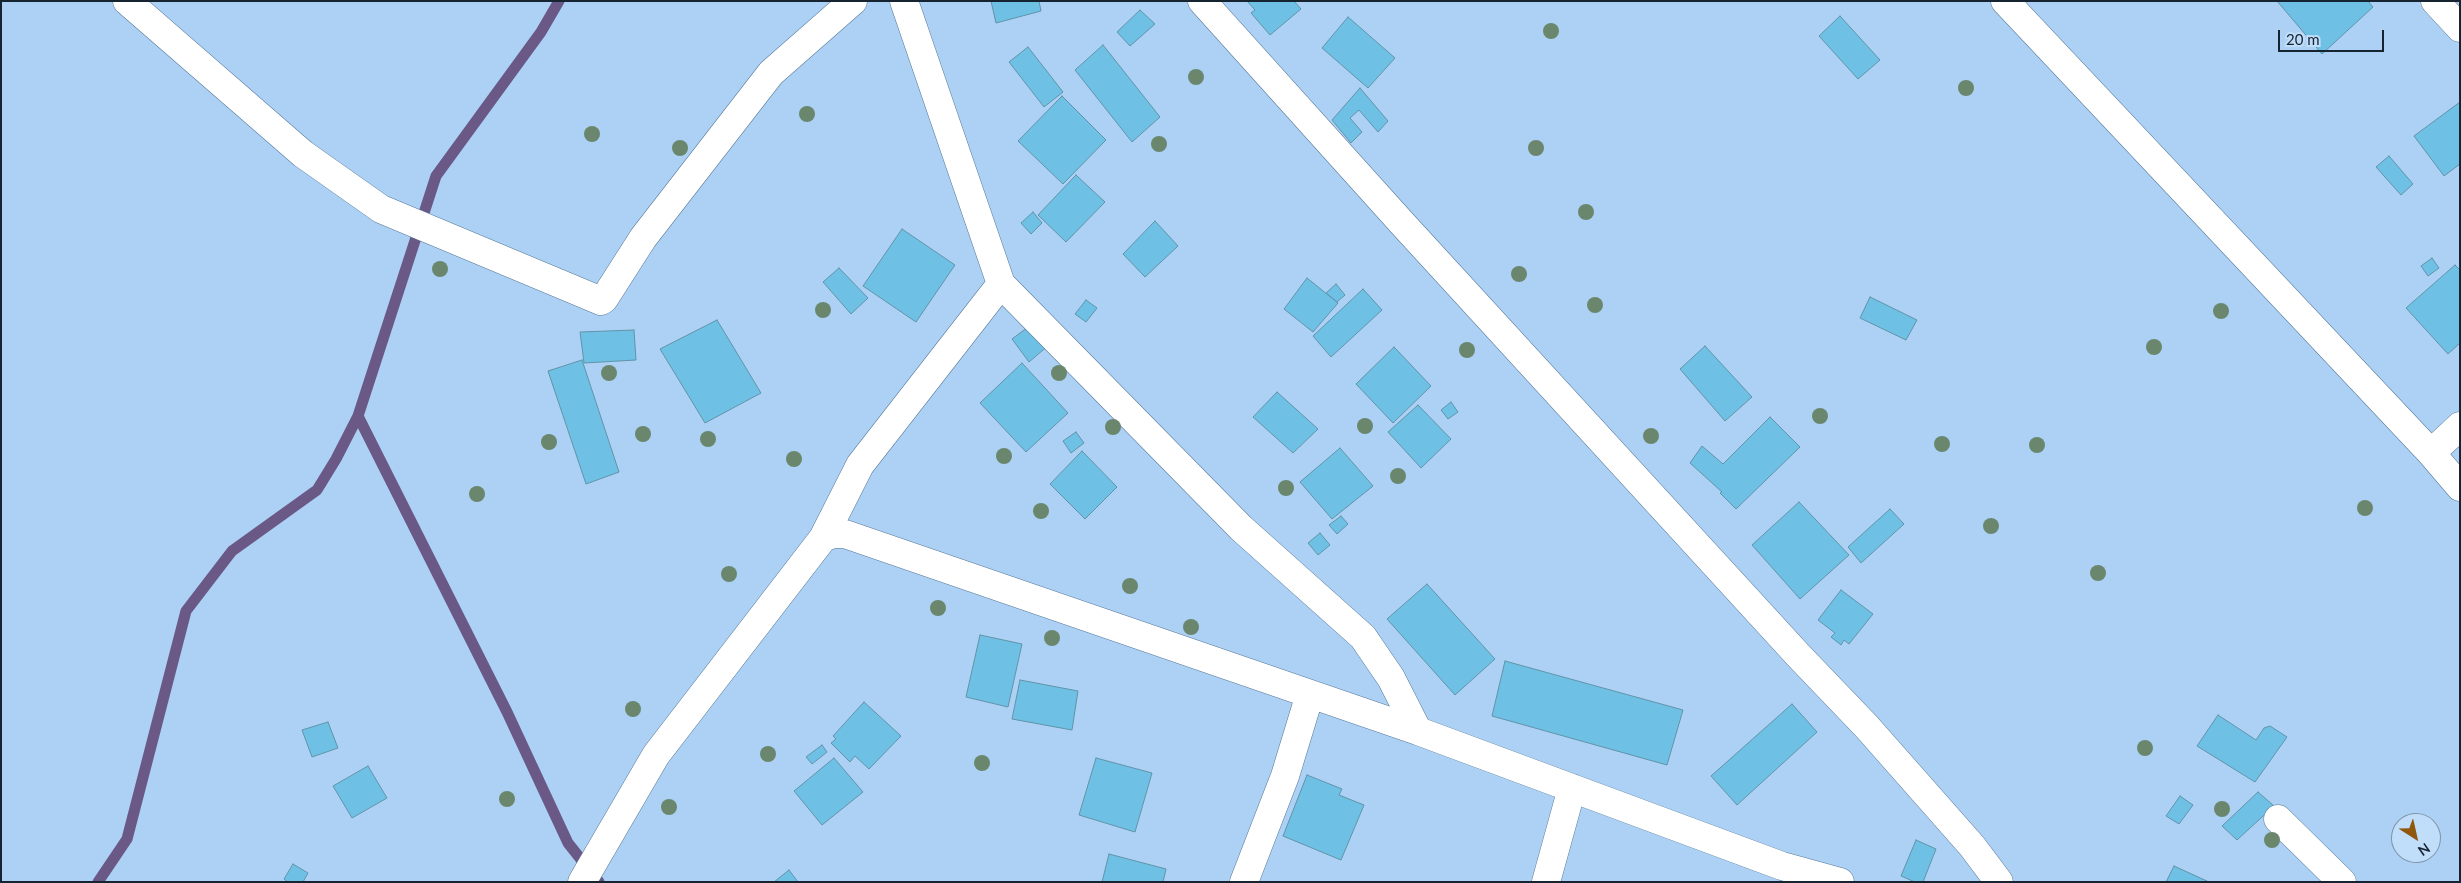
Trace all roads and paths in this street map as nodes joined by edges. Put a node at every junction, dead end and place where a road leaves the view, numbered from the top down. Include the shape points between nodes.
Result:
1 (127, 1) edge
2 (853, 1) edge
3 (904, 1) edge
4 (2005, 1) edge
5 (2434, 1) edge
6 (1207, 3) edge
7 (2460, 28) edge
8 (1001, 284) junction
9 (2460, 426) edge
10 (2431, 453) junction
11 (2460, 487) edge
12 (823, 538) junction
13 (1310, 694) junction
14 (1418, 731) junction
15 (1572, 788) junction
16 (2278, 819) dead end
17 (588, 870) edge
18 (1244, 882) edge
19 (1546, 882) edge
20 (1840, 882) edge
21 (1999, 882) edge
22 (2342, 882) edge

1 - 2 street via 303,154 381,209 601,301 643,238 772,73
3 - 8 street
4 - 10 street
5 - 7 street
6 - 21 street via 1400,222 1867,727 1972,846
8 - 12 street via 860,464
8 - 14 street via 1242,528 1363,637 1390,678
9 - 10 street
10 - 11 street
12 - 13 street via 845,534
12 - 17 street via 656,755
13 - 14 street
13 - 18 street via 1285,776
14 - 15 street
15 - 19 street
15 - 20 street via 1782,866
16 - 22 street

